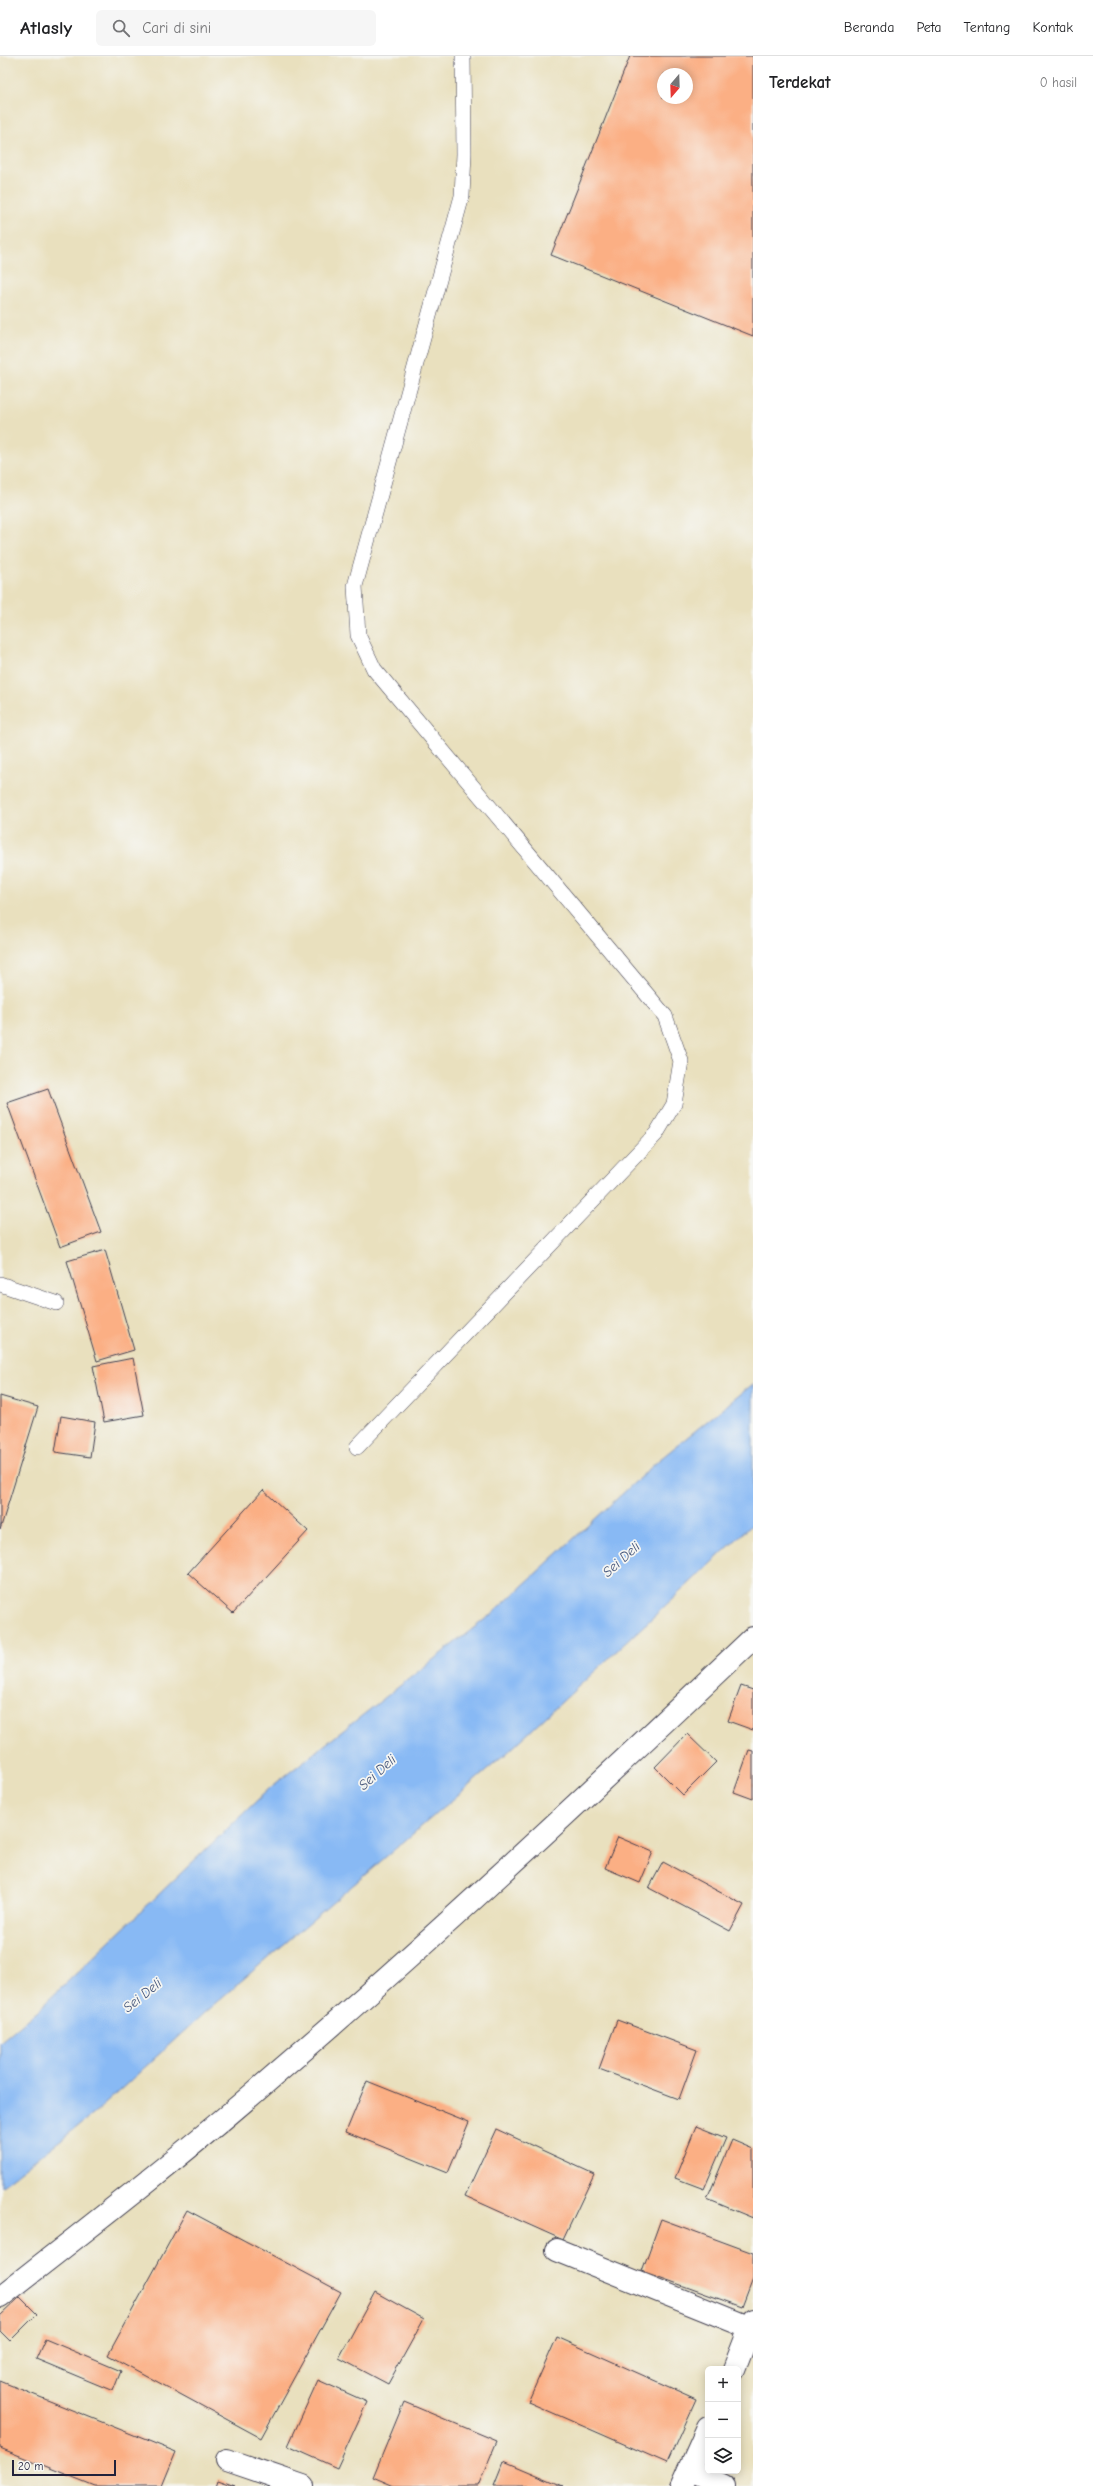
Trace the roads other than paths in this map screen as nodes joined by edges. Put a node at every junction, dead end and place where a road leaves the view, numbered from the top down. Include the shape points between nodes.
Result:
1 (463, 56) edge
2 (0, 1284) edge
3 (56, 1303) dead end
4 (357, 1447) dead end
5 (753, 1638) edge
6 (557, 2250) dead end
7 (0, 2297) edge
8 (752, 2325) edge
9 (735, 2366) edge
10 (705, 2435) edge
11 (227, 2460) dead end
12 (685, 2478) edge
13 (303, 2486) edge
14 (724, 2486) edge

1 - 4 lane via 462,196 355,586 358,635 374,669 665,1016 681,1061 674,1104 656,1134
2 - 3 lane
5 - 7 street via 542,1837 276,2075
6 - 8 street
8 - 9 street
10 - 12 street
11 - 13 street
12 - 14 street

